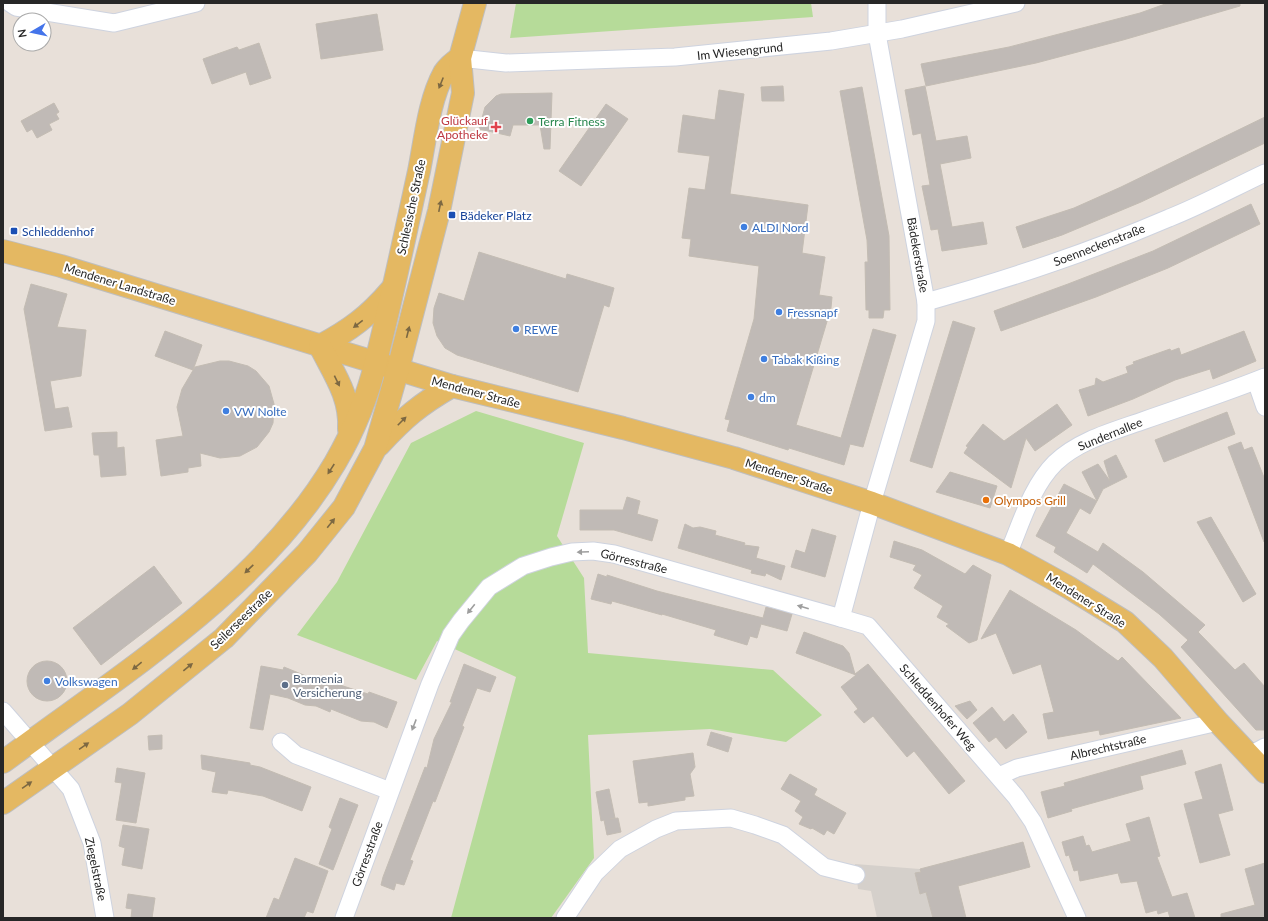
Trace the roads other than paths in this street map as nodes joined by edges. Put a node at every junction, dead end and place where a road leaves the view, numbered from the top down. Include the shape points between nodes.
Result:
1 (10, 3) edge
2 (196, 3) edge
3 (475, 3) edge
4 (877, 3) edge
5 (1016, 3) edge
6 (876, 34) junction
7 (460, 58) junction
8 (1265, 173) edge
9 (3, 250) edge
10 (394, 286) junction
11 (926, 302) junction
12 (237, 320) joint
13 (320, 346) junction
14 (376, 362) junction
15 (398, 369) junction
16 (1260, 379) edge
17 (452, 386) junction
18 (1265, 407) edge
19 (349, 434) junction
20 (375, 449) junction
21 (872, 503) junction
22 (1008, 554) junction
23 (841, 618) junction
24 (3, 711) edge
25 (1218, 722) junction
26 (30, 742) junction
27 (281, 742) dead end
28 (1258, 751) edge
29 (3, 762) edge
30 (52, 768) junction
31 (1265, 772) edge
32 (999, 776) junction
33 (390, 791) junction
34 (3, 803) edge
35 (856, 876) dead end
36 (105, 918) edge
37 (344, 918) edge
38 (565, 918) edge
39 (1077, 918) edge

1 - 2 street via 16,7 114,23
3 - 7 main road
4 - 6 street, Bädekerstraße
5 - 6 street, Im Wiesengrund
6 - 7 street, Im Wiesengrund via 675,57 506,63
6 - 11 street, Bädekerstraße
7 -> 10 main road, Schlesische Straße via 445,72 431,113
15 -> 7 main road via 439,211 464,92
8 - 11 street, Soenneckenstraße via 1170,218 1062,260
9 - 12 main road, Mendener Landstraße
10 -> 13 main road via 373,311 357,324
10 - 14 main road, Schlesische Straße
11 - 21 street, Bädekerstraße via 926,321
12 - 13 main road, Mendener Straße
13 - 14 main road, Mendener Straße
13 -> 19 main road via 346,397 350,412
14 - 15 main road, Mendener Straße
14 - 19 main road
15 - 17 main road, Mendener Straße
15 - 20 main road, Seilerseestraße
16 - 18 street
16 - 22 street, Sundernallee via 1073,448 1055,463 1044,477
20 -> 17 main road via 414,410
17 - 21 main road, Mendener Straße via 734,458
19 -> 26 main road via 336,462 312,500 275,544 189,624 134,668
30 -> 20 main road, Seilerseestraße via 130,714 224,638 312,548 344,507
21 - 22 main road, Mendener Straße
21 - 23 street
22 - 25 main road, Mendener Straße via 1125,622 1164,658
23 - 32 street, Schleddenhofer Weg via 868,626
23 -> 33 street, Görresstraße via 614,554 572,552 523,566 489,587 451,635
24 - 26 street, Ziegelstraße
25 - 28 main road, Mendener Straße
25 - 32 street, Albrechtstraße via 1017,768
26 - 29 main road
26 - 30 street, Ziegelstraße
27 - 33 street via 296,755
28 - 31 main road, Mendener Straße
34 -> 30 main road, Seilerseestraße
30 - 36 street, Ziegelstraße via 71,789 92,843
32 - 39 street, Schleddenhofer Weg via 1033,822
33 - 37 street, Görresstraße
35 - 38 street via 824,867 783,836 755,825 731,818 676,821 620,849 596,873

